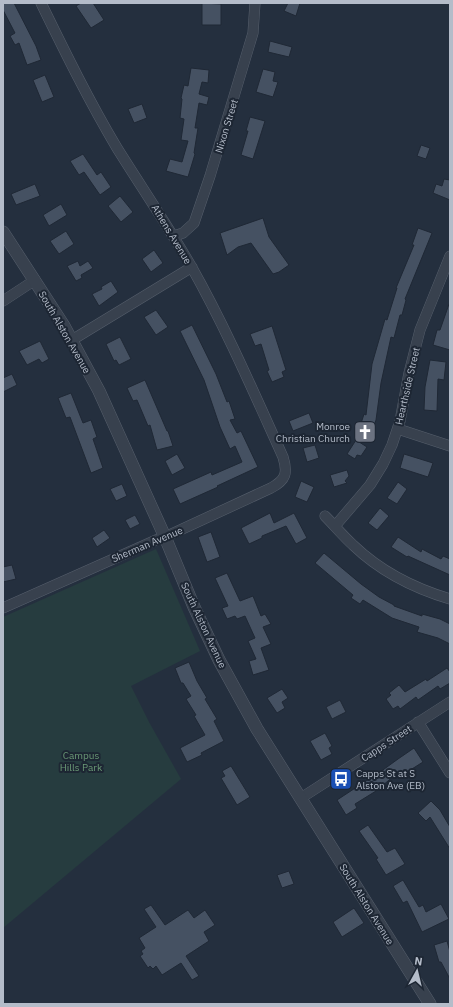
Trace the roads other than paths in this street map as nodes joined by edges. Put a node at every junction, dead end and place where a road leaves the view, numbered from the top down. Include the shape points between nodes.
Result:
1 (42, 3) edge
2 (255, 3) edge
3 (3, 232) edge
4 (174, 236) junction
5 (450, 256) edge
6 (192, 267) junction
7 (35, 280) junction
8 (3, 301) edge
9 (72, 340) junction
10 (398, 429) junction
11 (450, 446) edge
12 (286, 473) joint
13 (325, 516) dead end
14 (335, 526) junction
15 (165, 537) junction
16 (450, 599) edge
17 (3, 608) edge
18 (450, 702) edge
19 (418, 722) junction
20 (450, 773) edge
21 (301, 798) junction
22 (430, 1004) edge

1 - 4 street, Athens Avenue via 92,104
2 - 4 street, Nixon Street via 253,32 194,223
3 - 7 street, South Alston Avenue
4 - 6 street, Athens Avenue
5 - 10 street, Hearthside Street via 420,330
6 - 9 street
6 - 12 street, Athens Avenue via 224,328 283,457
7 - 8 street
7 - 9 street, South Alston Avenue
9 - 15 street, South Alston Avenue via 99,392
10 - 11 street
10 - 14 street, Hearthside Street via 386,458 370,485
12 - 15 street, Sherman Avenue via 282,481 271,488
13 - 14 street
14 - 16 street via 353,546 384,570 408,584
15 - 17 street, Sherman Avenue
15 - 21 street, South Alston Avenue via 188,595 219,660 271,753
18 - 19 street, Capps Street
19 - 20 street
19 - 21 street, Capps Street
21 - 22 street, South Alston Avenue

